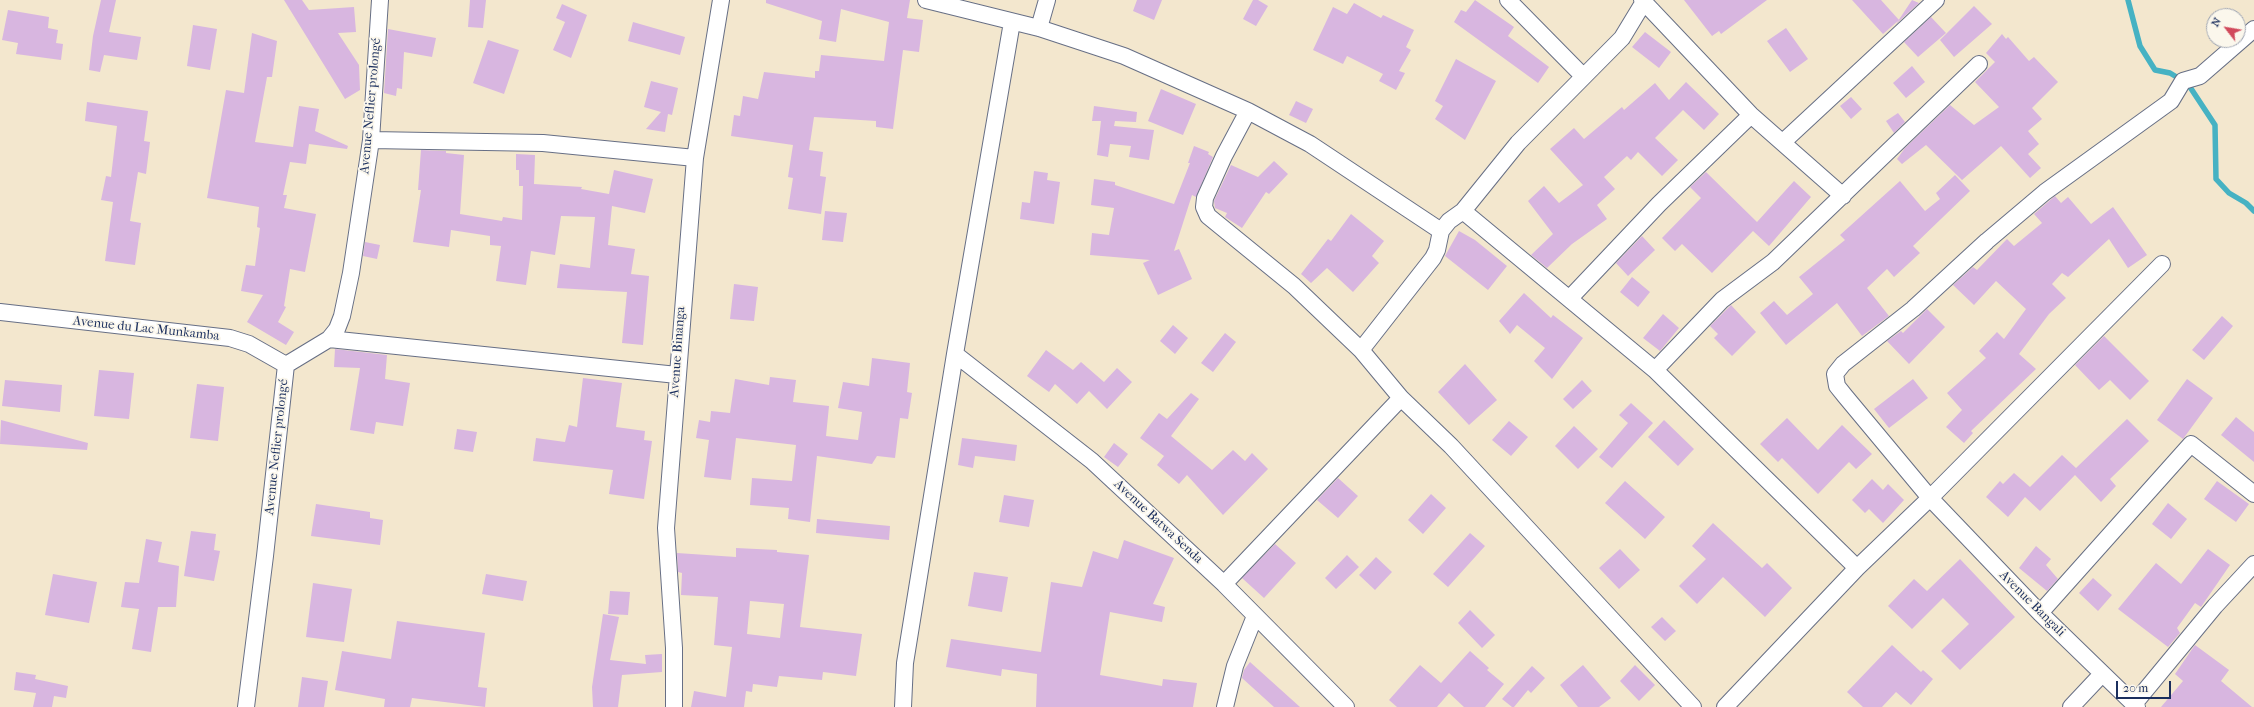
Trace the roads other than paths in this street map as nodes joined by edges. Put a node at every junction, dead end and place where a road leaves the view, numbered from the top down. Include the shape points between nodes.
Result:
1 (380, 0) edge
2 (721, 0) edge
3 (926, 0) edge
4 (1047, 0) edge
5 (1508, 0) edge
6 (1936, 0) edge
7 (1644, 1) edge
8 (1012, 22) junction
9 (1039, 28) junction
10 (2254, 29) edge
11 (1980, 64) dead end
12 (1583, 76) junction
13 (1248, 111) junction
14 (1751, 115) junction
15 (371, 140) junction
16 (1784, 142) junction
17 (695, 158) junction
18 (1843, 196) junction
19 (1463, 211) junction
20 (1441, 232) junction
21 (2162, 264) dead end
22 (1570, 298) junction
23 (0, 312) edge
24 (329, 339) junction
25 (1361, 350) junction
26 (955, 354) junction
27 (286, 365) junction
28 (1655, 370) junction
29 (677, 375) junction
30 (1401, 398) junction
31 (2254, 494) edge
32 (1930, 498) junction
33 (2254, 564) edge
34 (1857, 568) junction
35 (1224, 584) junction
36 (2040, 612) junction
37 (1255, 616) junction
38 (2102, 674) junction
39 (2136, 706) edge
40 (246, 707) edge
41 (674, 707) edge
42 (903, 707) edge
43 (1225, 707) edge
44 (1346, 707) edge
45 (1693, 707) edge
46 (1725, 707) edge
47 (2071, 707) edge

1 - 15 street, Avenue Neflier prolongé
2 - 17 street, Avenue Binanga
3 - 8 street
4 - 9 street
5 - 12 street
6 - 16 street
7 - 12 street via 1622,38
7 - 14 street
8 - 9 street
8 - 26 street
9 - 13 street via 1124,56
10 - 32 street, Avenue Bangali via 2200,76 2183,81 2170,101 2045,192 1913,309 1843,364 1835,374 1837,386 1844,396
11 - 18 street
12 - 19 street via 1518,143
13 - 20 street via 1310,144
13 - 25 street via 1205,198 1206,212 1214,223 1294,286
14 - 16 street
14 - 22 street via 1659,204
15 - 17 street via 543,143
15 - 24 street, Avenue Neflier prolongé via 342,316 337,329
16 - 18 street
17 - 29 street, Avenue Binanga
18 - 28 street via 1773,262 1722,300
19 - 20 street via 1449,221
19 - 22 street
20 - 25 street via 1433,258
21 - 32 street
22 - 28 street
23 - 27 street, Avenue du Lac Munkamba via 230,338 249,344
24 - 27 street, Avenue Neflier prolongé
24 - 29 street
25 - 30 street
26 - 35 street, Avenue Batwa Senda via 1092,461
26 - 42 street via 906,663
27 - 40 street, Avenue Neflier prolongé
28 - 34 street
29 - 41 street, Avenue Binanga via 666,528 674,648
30 - 35 street
30 - 45 street via 1451,446
31 - 36 street via 2191,444
32 - 34 street
32 - 36 street, Avenue Bangali
33 - 39 street via 2215,606
34 - 46 street
35 - 37 street, Avenue Batwa Senda
36 - 38 street, Avenue Bangali
37 - 43 street via 1235,666
37 - 44 street, Avenue Batwa Senda
38 - 39 street, Avenue Bangali
38 - 47 street

